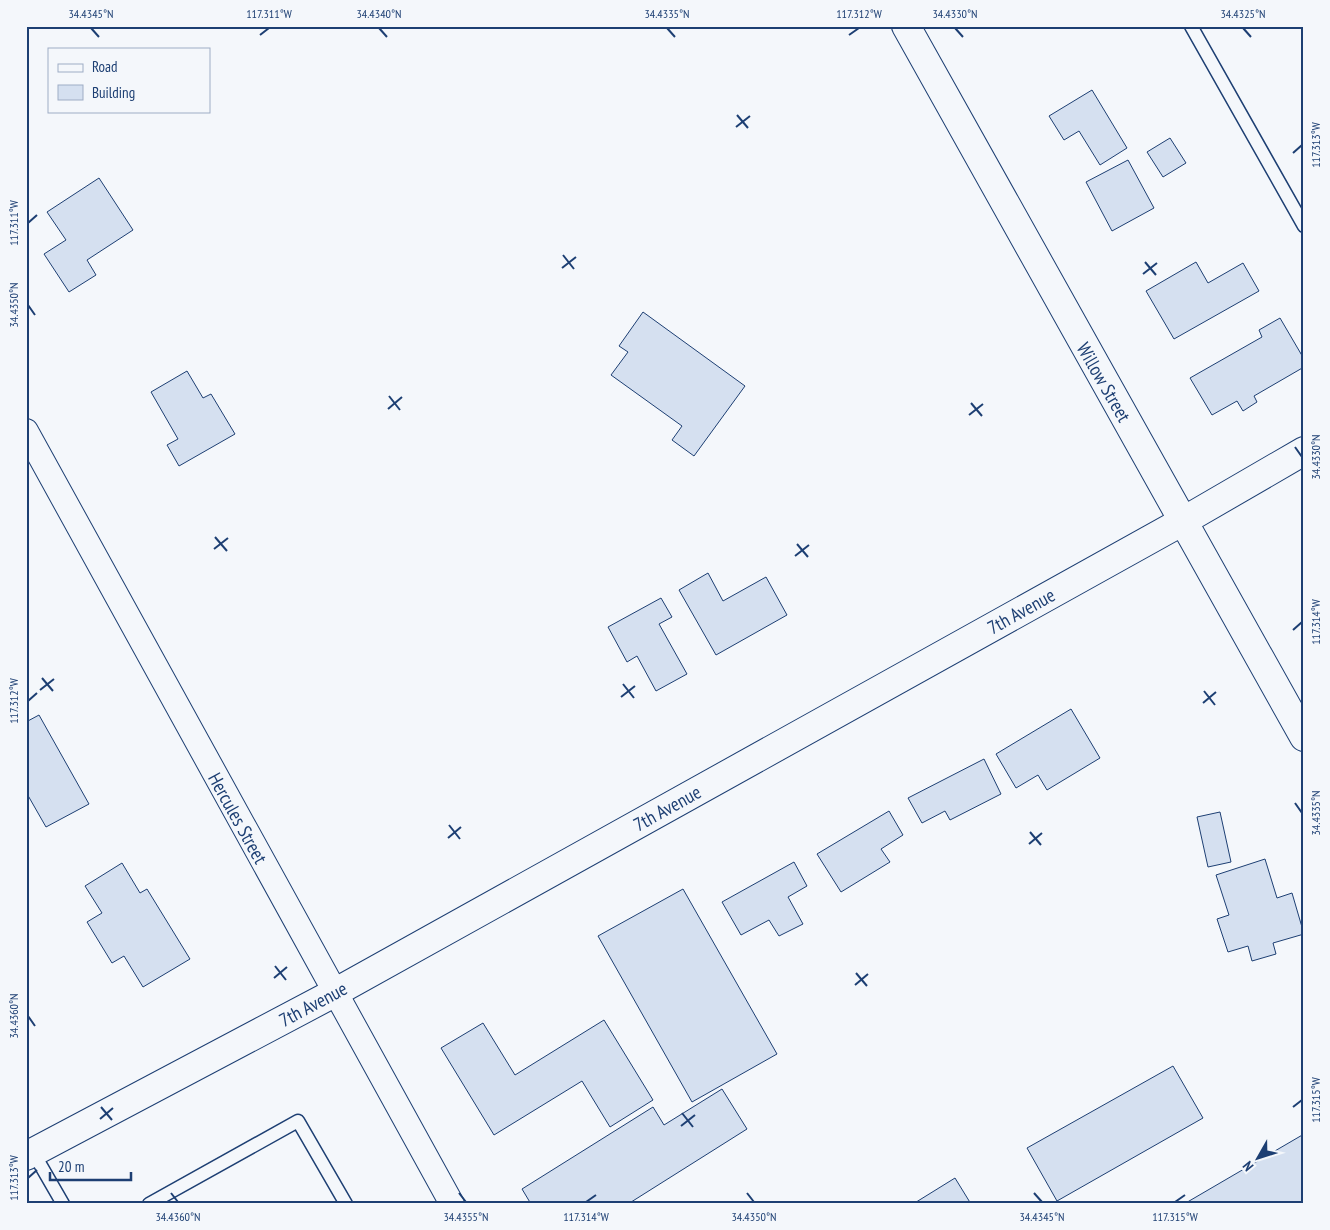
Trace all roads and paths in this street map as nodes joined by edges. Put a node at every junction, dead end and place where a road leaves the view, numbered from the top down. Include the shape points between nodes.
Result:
1 (906, 26) edge
2 (1191, 26) edge
3 (1304, 226) edge
4 (26, 431) edge
5 (1304, 452) edge
6 (1184, 520) junction
7 (1304, 737) edge
8 (334, 993) junction
9 (30, 1154) edge
10 (169, 1199) edge
11 (63, 1204) edge
12 (149, 1204) edge
13 (346, 1204) edge
14 (452, 1204) edge

1 - 6 street, Willow Street via 1047,283
2 - 3 lane
4 - 8 street, Hercules Street
5 - 6 street, 7th Avenue
6 - 7 street, Willow Street
6 - 8 street, 7th Avenue
8 - 9 street, 7th Avenue
8 - 14 street, Hercules Street
9 - 11 lane
10 - 12 lane
10 - 13 lane via 298,1121

